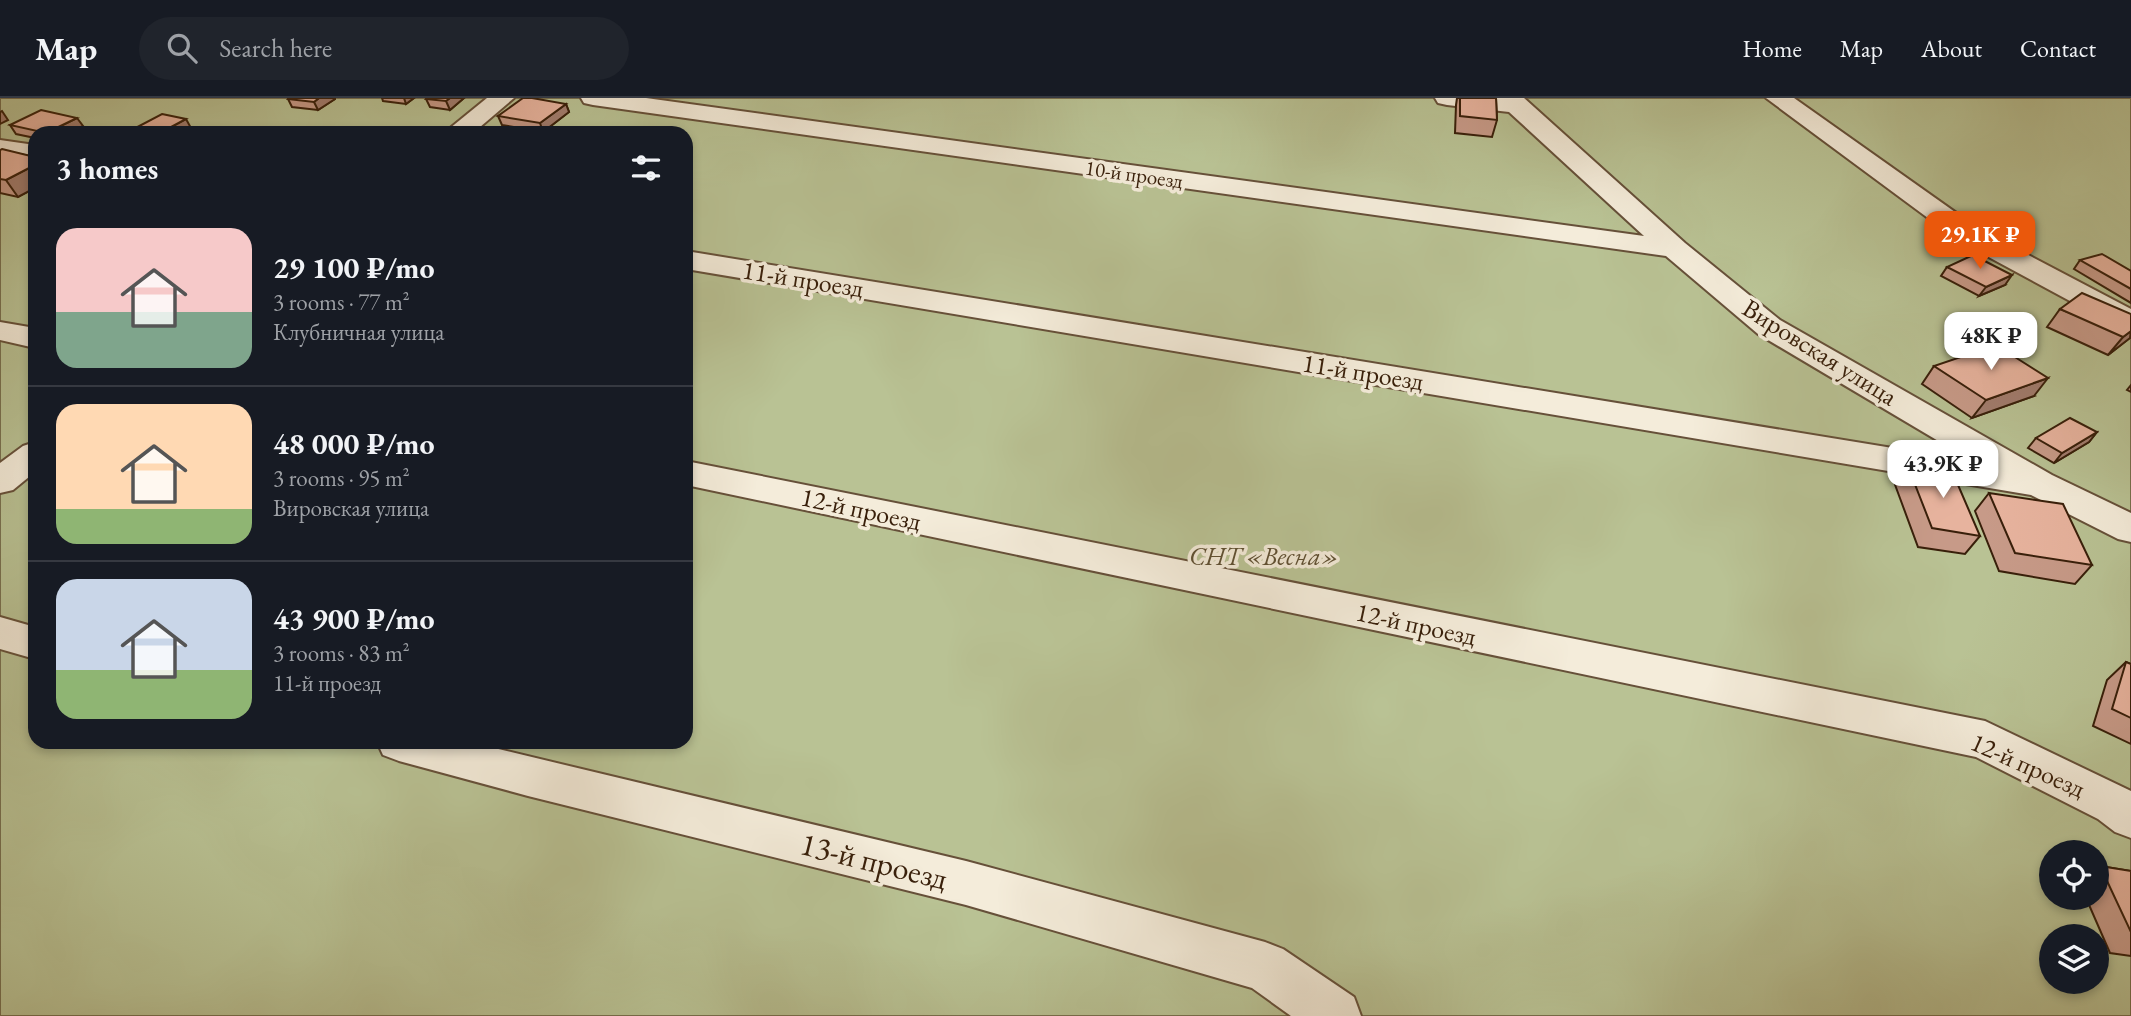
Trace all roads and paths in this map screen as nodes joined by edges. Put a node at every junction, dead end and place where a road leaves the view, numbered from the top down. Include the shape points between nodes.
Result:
1 (502, 98) edge
2 (593, 98) edge
3 (1447, 98) edge
4 (1778, 98) edge
5 (1515, 102) edge
6 (466, 126) edge
7 (0, 148) edge
8 (28, 152) edge
9 (1675, 249) junction
10 (693, 261) edge
11 (2131, 321) edge
12 (0, 331) edge
13 (28, 337) edge
14 (28, 459) edge
15 (693, 474) edge
16 (0, 481) edge
17 (2039, 484) junction
18 (2131, 529) edge
19 (0, 633) edge
20 (28, 641) edge
21 (425, 749) edge
22 (2131, 817) edge
23 (1335, 1016) edge

1 - 6 street
2 - 9 street, 10-й проезд
3 - 5 street
4 - 11 street via 1969,235
5 - 9 street, Вировская улица
7 - 8 street
9 - 17 street, Вировская улица via 1769,327
10 - 17 street, 11-й проезд
12 - 13 street
14 - 16 street
15 - 22 street, 12-й проезд via 1985,740
17 - 18 street, Вировская улица
19 - 20 street
21 - 23 street, 13-й проезд via 965,883 1265,967

